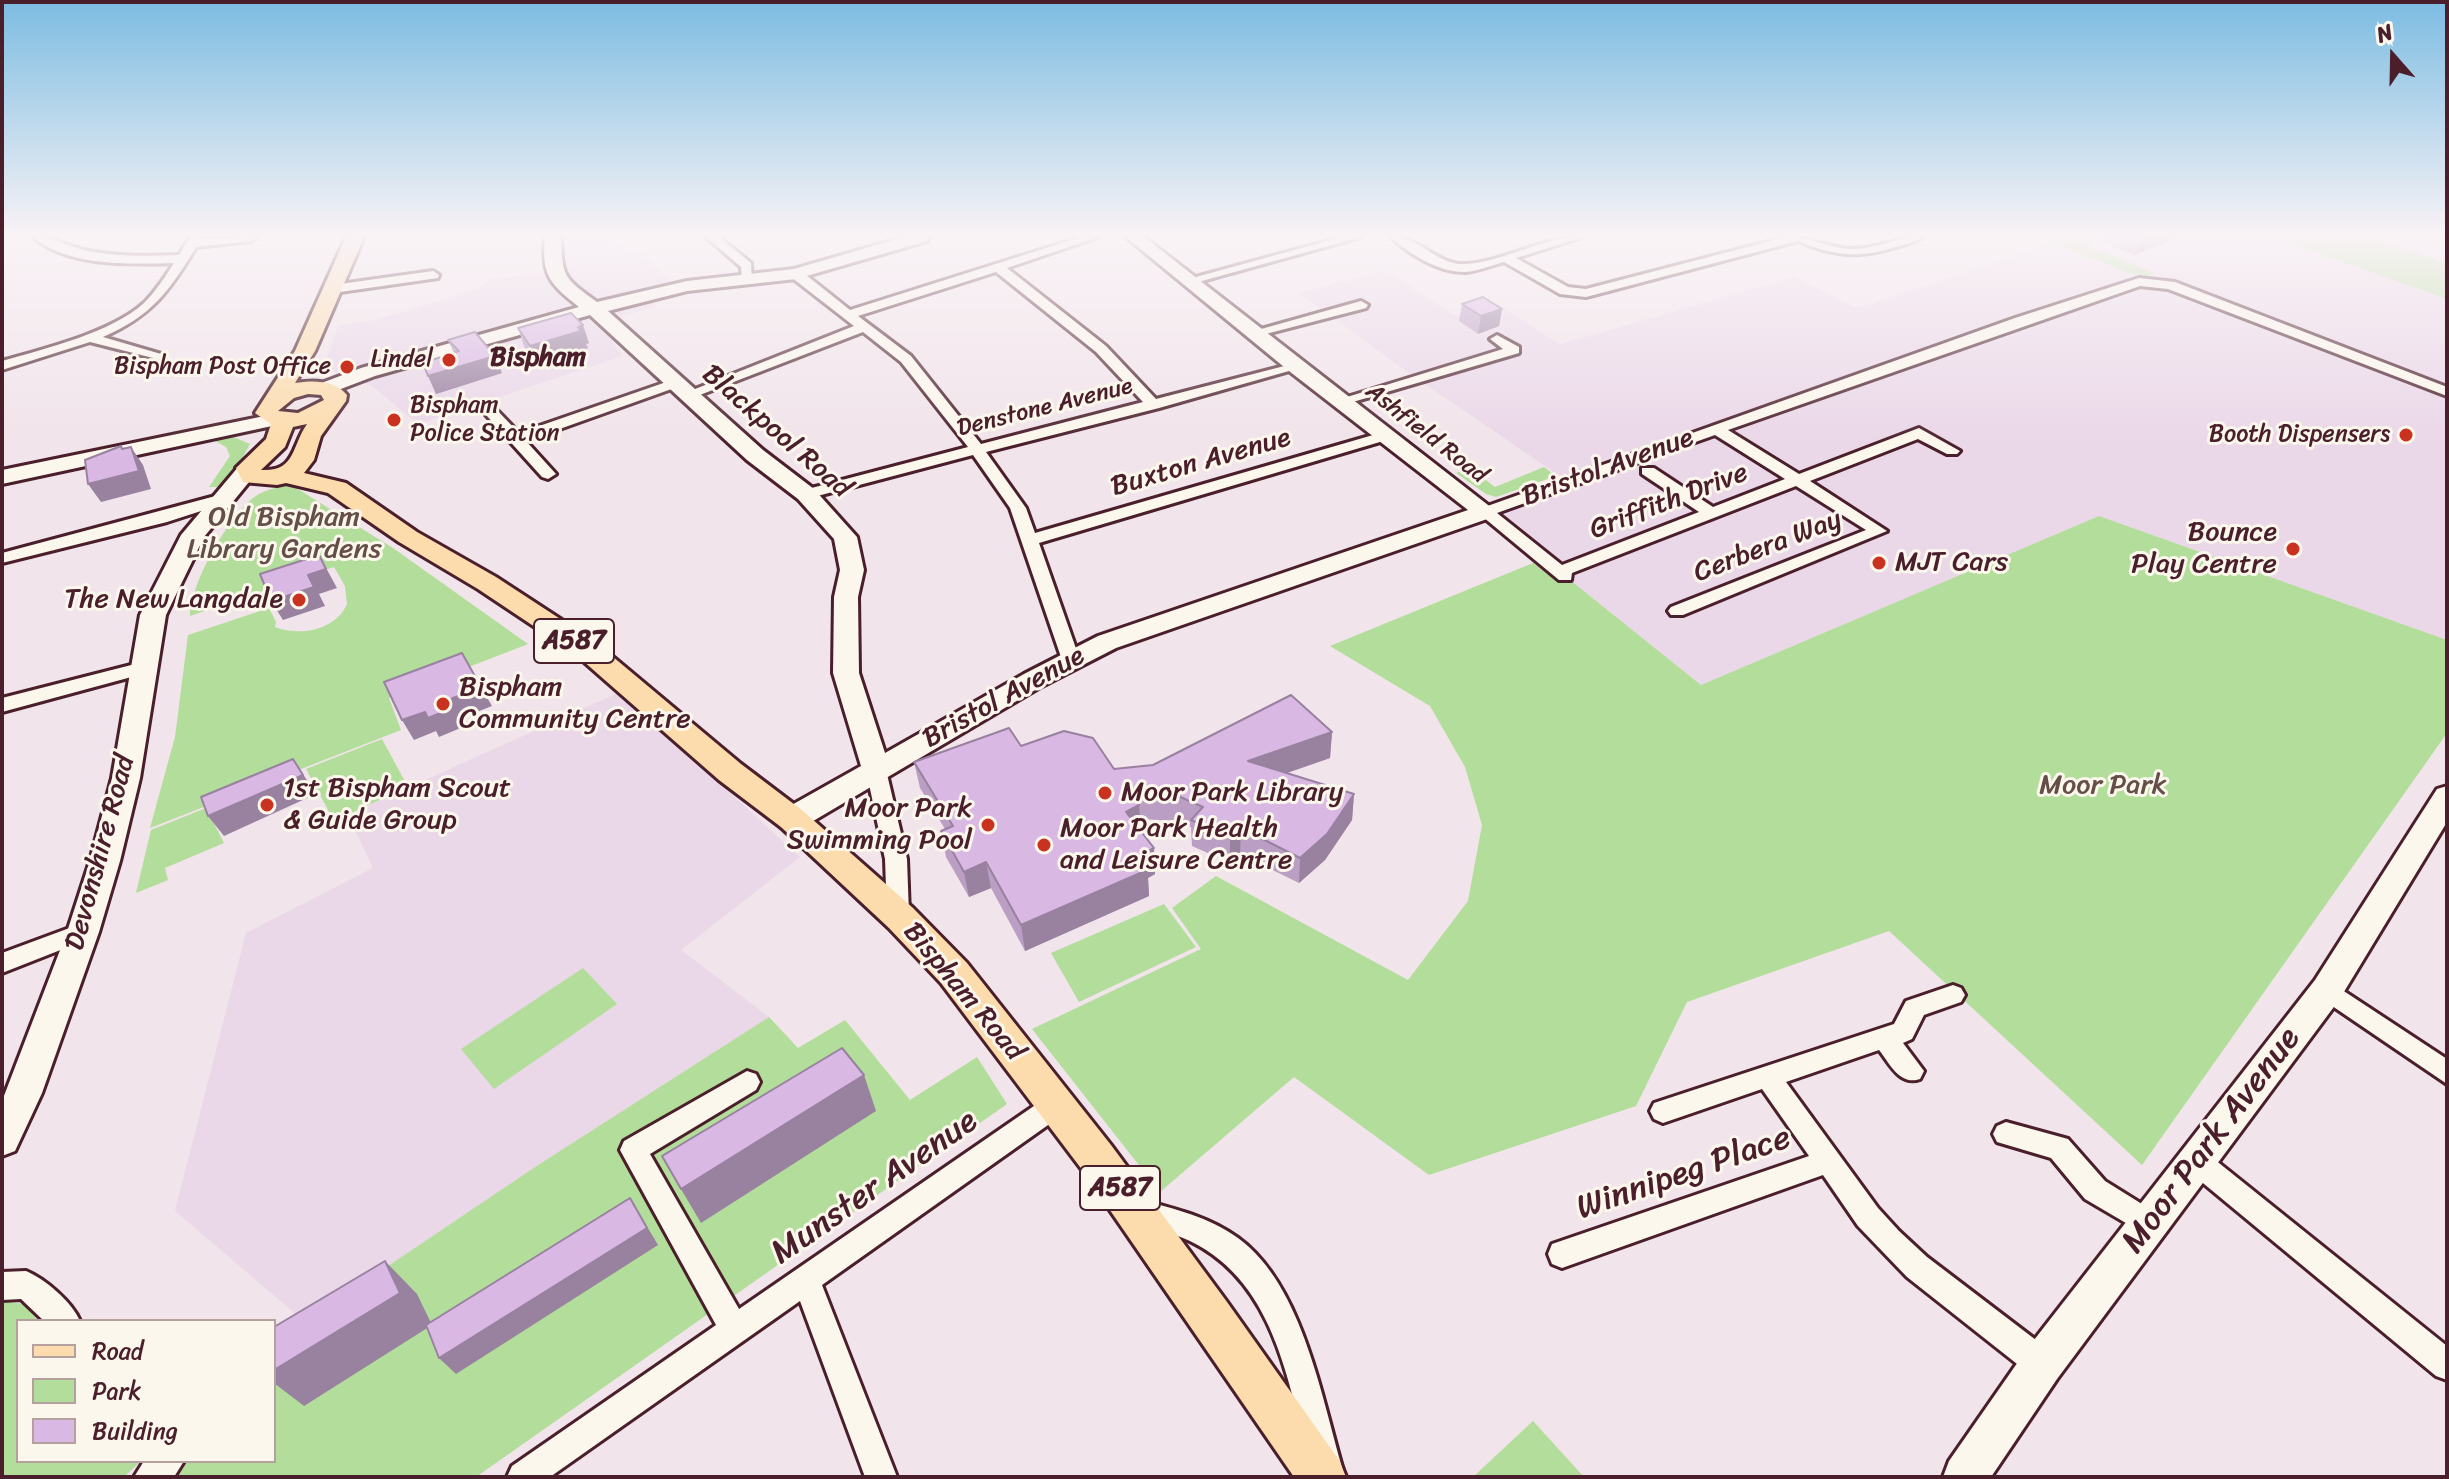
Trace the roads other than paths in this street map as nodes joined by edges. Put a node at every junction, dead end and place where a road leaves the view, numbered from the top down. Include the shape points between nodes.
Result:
1 (146, 306) edge
2 (325, 306) edge
3 (587, 306) edge
4 (607, 306) edge
5 (839, 306) edge
6 (875, 306) edge
7 (1047, 306) edge
8 (1222, 306) edge
9 (1357, 306) edge
10 (2063, 306) edge
11 (2227, 306) edge
12 (591, 310) junction
13 (850, 314) junction
14 (866, 326) junction
15 (1254, 333) junction
16 (86, 337) junction
17 (1497, 339) dead end
18 (305, 351) junction
19 (156, 357) dead end
20 (2, 366) edge
21 (1296, 367) junction
22 (681, 389) junction
23 (2447, 392) edge
24 (329, 394) junction
25 (1341, 401) junction
26 (1154, 405) junction
27 (485, 406) dead end
28 (276, 411) junction
29 (1716, 429) junction
30 (232, 431) junction
31 (1385, 436) junction
32 (514, 440) junction
33 (139, 447) junction
34 (307, 448) junction
35 (978, 450) junction
36 (1952, 451) dead end
37 (248, 469) junction
38 (1648, 471) dead end
39 (548, 474) dead end
40 (2, 477) edge
41 (280, 477) junction
42 (1797, 480) junction
43 (337, 488) junction
44 (806, 494) junction
45 (223, 499) junction
46 (1485, 512) junction
47 (1712, 514) junction
48 (161, 518) junction
49 (200, 525) junction
50 (1031, 540) junction
51 (2, 558) edge
52 (179, 563) junction
53 (1563, 574) joint
54 (1677, 611) dead end
55 (1071, 660) junction
56 (143, 668) junction
57 (2, 705) edge
58 (876, 770) junction
59 (2447, 797) edge
60 (792, 819) junction
61 (898, 915) junction
62 (83, 932) junction
63 (2, 963) edge
64 (2327, 990) junction
65 (1953, 995) dead end
66 (1885, 1039) junction
67 (1911, 1071) dead end
68 (2447, 1073) edge
69 (1768, 1077) junction
70 (747, 1082) dead end
71 (1056, 1105) junction
72 (1663, 1111) dead end
73 (2006, 1134) dead end
74 (2, 1139) edge
75 (2195, 1160) junction
76 (1829, 1161) junction
77 (1137, 1212) junction
78 (2148, 1223) junction
79 (1562, 1254) dead end
80 (806, 1280) junction
81 (2, 1286) edge
82 (63, 1319) edge
83 (735, 1330) junction
84 (2042, 1364) junction
85 (2447, 1365) edge
86 (166, 1463) edge
87 (150, 1477) edge
88 (523, 1477) edge
89 (881, 1477) edge
90 (1322, 1477) edge
91 (1329, 1477) edge
92 (1965, 1477) edge

1 - 16 street
2 - 18 main road
3 - 12 street, Blackpool Road
4 - 12 street
5 - 13 street
6 - 13 street
7 - 26 street via 1101,349
8 - 15 street, Ashfield Road
9 - 15 street
10 - 29 street, Bristol Avenue
11 - 23 street, Bristol Avenue
12 - 22 street, Blackpool Road via 619,329
12 - 24 street via 415,359
13 - 14 street
14 - 22 street
14 - 35 street via 921,373
15 - 21 street, Ashfield Road
16 - 19 street
16 - 20 street
17 - 25 street via 1514,350
18 - 24 main road via 307,372
18 - 28 main road
21 - 25 street, Ashfield Road
21 - 26 street, Denstone Avenue
22 - 32 street
22 - 44 street, Blackpool Road
24 - 28 main road via 309,416
24 - 34 main road
25 - 31 street, Ashfield Road
26 - 35 street, Denstone Avenue
27 - 32 street
28 - 30 street
28 - 33 street
28 - 37 main road via 277,442
29 - 42 street
29 - 46 street, Bristol Avenue
30 - 33 street
30 - 37 street via 255,437
31 - 46 street, Ashfield Road
31 - 50 street, Buxton Avenue
32 - 39 street
33 - 40 street
34 - 41 main road via 299,465
34 - 43 main road, Bispham Road / A587
35 - 44 street, Denstone Avenue
35 - 50 street via 1018,508
36 - 42 street, Griffith Drive via 1919,433
37 - 41 main road, A587 via 255,478
37 - 45 street, Devonshire Road
38 - 47 street
41 - 43 main road, Bispham Road / A587
41 - 52 street, Devonshire Road via 249,493
42 - 47 street, Griffith Drive
42 - 54 street, Cerbera Way via 1879,531
43 - 60 main road, Bispham Road / A587 via 584,647
44 - 58 street, Blackpool Road via 835,523 851,555 846,673
45 - 48 street
45 - 49 street, Devonshire Road
46 - 53 street, Ashfield Road
46 - 55 street, Bristol Avenue via 1107,642
47 - 53 street, Griffith Drive
48 - 49 street via 186,517
48 - 51 street
49 - 52 street, Devonshire Road
50 - 55 street
52 - 56 street, Devonshire Road via 153,615
55 - 58 street, Bristol Avenue
56 - 57 street
56 - 62 street, Devonshire Road via 126,778
58 - 60 street, Bristol Avenue
58 - 61 street, Blackpool Road via 896,859
59 - 64 street, Moor Park Avenue
60 - 61 main road, Bispham Road / A587
61 - 71 main road, Bispham Road / A587 via 954,973
62 - 63 street
62 - 74 street, Devonshire Road
64 - 68 street
64 - 75 street, Moor Park Avenue
65 - 66 street via 1915,1008 1903,1032
66 - 67 street
66 - 69 street
69 - 72 street
69 - 76 street, Winnipeg Place
70 - 83 street via 633,1150
71 - 77 main road, Bispham Road / A587
71 - 80 street, Munster Avenue
73 - 78 street via 2059,1148 2095,1190
75 - 78 street, Moor Park Avenue
75 - 85 street
76 - 79 street, Winnipeg Place
76 - 84 street, Winnipeg Place via 1868,1217 1908,1258
77 - 90 main road, Bispham Road / A587
77 - 91 street via 1194,1228 1229,1248 1259,1277 1282,1315
78 - 84 street, Moor Park Avenue
80 - 83 street, Munster Avenue
80 - 89 street
81 - 82 street via 26,1285
83 - 88 street, Munster Avenue
84 - 92 street, Moor Park Avenue
86 - 87 street

